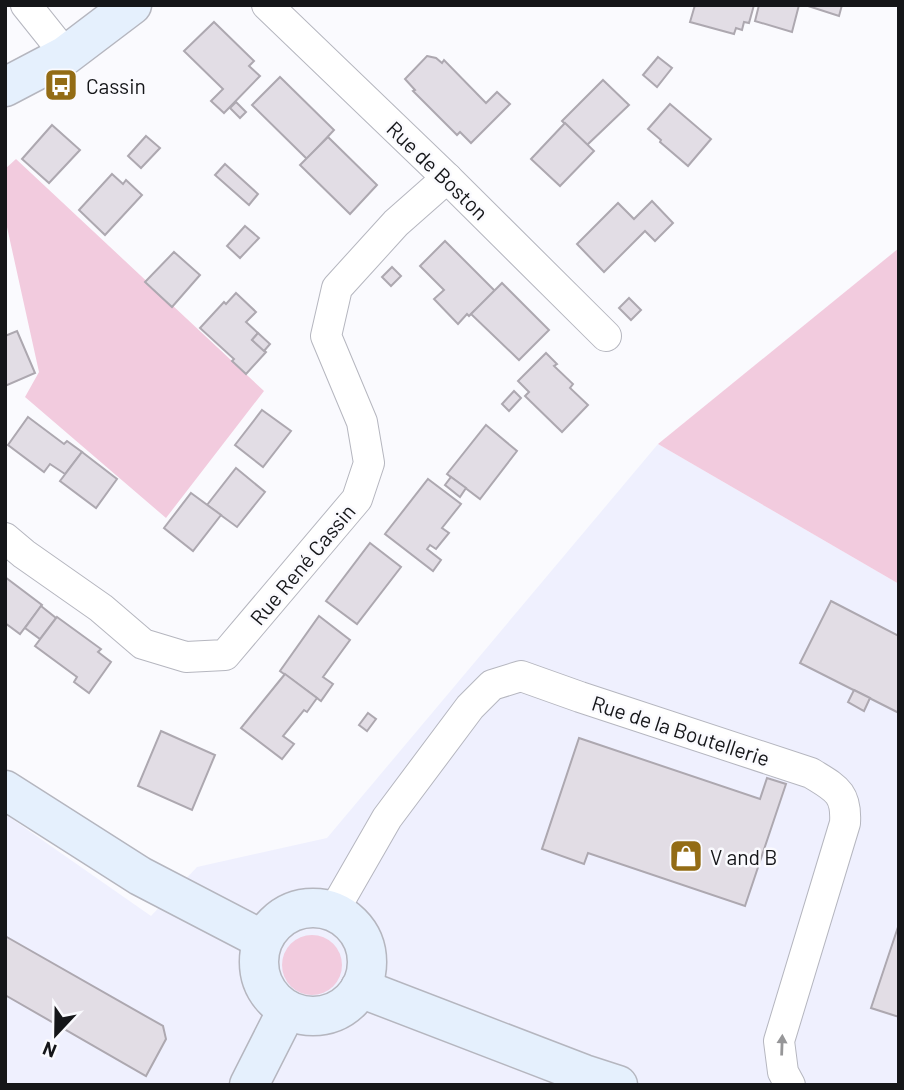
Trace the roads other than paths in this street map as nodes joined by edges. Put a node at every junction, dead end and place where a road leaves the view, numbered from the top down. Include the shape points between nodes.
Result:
1 (26, 5) edge
2 (132, 5) edge
3 (267, 5) edge
4 (66, 55) junction
5 (5, 87) edge
6 (447, 178) junction
7 (606, 337) dead end
8 (5, 538) edge
9 (5, 790) edge
10 (333, 912) junction
11 (263, 940) junction
12 (360, 988) junction
13 (287, 1010) junction
14 (249, 1085) edge
15 (618, 1085) edge
16 (790, 1085) edge

1 - 4 street
2 - 4 main road
3 - 6 street, Rue de Boston
4 - 5 main road
6 - 7 street, Rue de Boston
6 - 8 street, Rue René Cassin via 396,223 337,288 327,335 362,422 369,463 357,499 225,655 186,657 143,644
9 - 11 main road via 140,876
10 - 11 main road via 300,910 272,926
10 - 12 main road via 360,936 366,971
16 -> 10 street, Rue de la Boutellerie via 783,1072 779,1041 845,823 846,807 838,790 811,772 521,676 492,685 470,707 387,818
11 - 13 main road via 259,972 264,987
12 - 13 main road via 337,1011 320,1016
12 - 15 main road
13 - 14 main road

